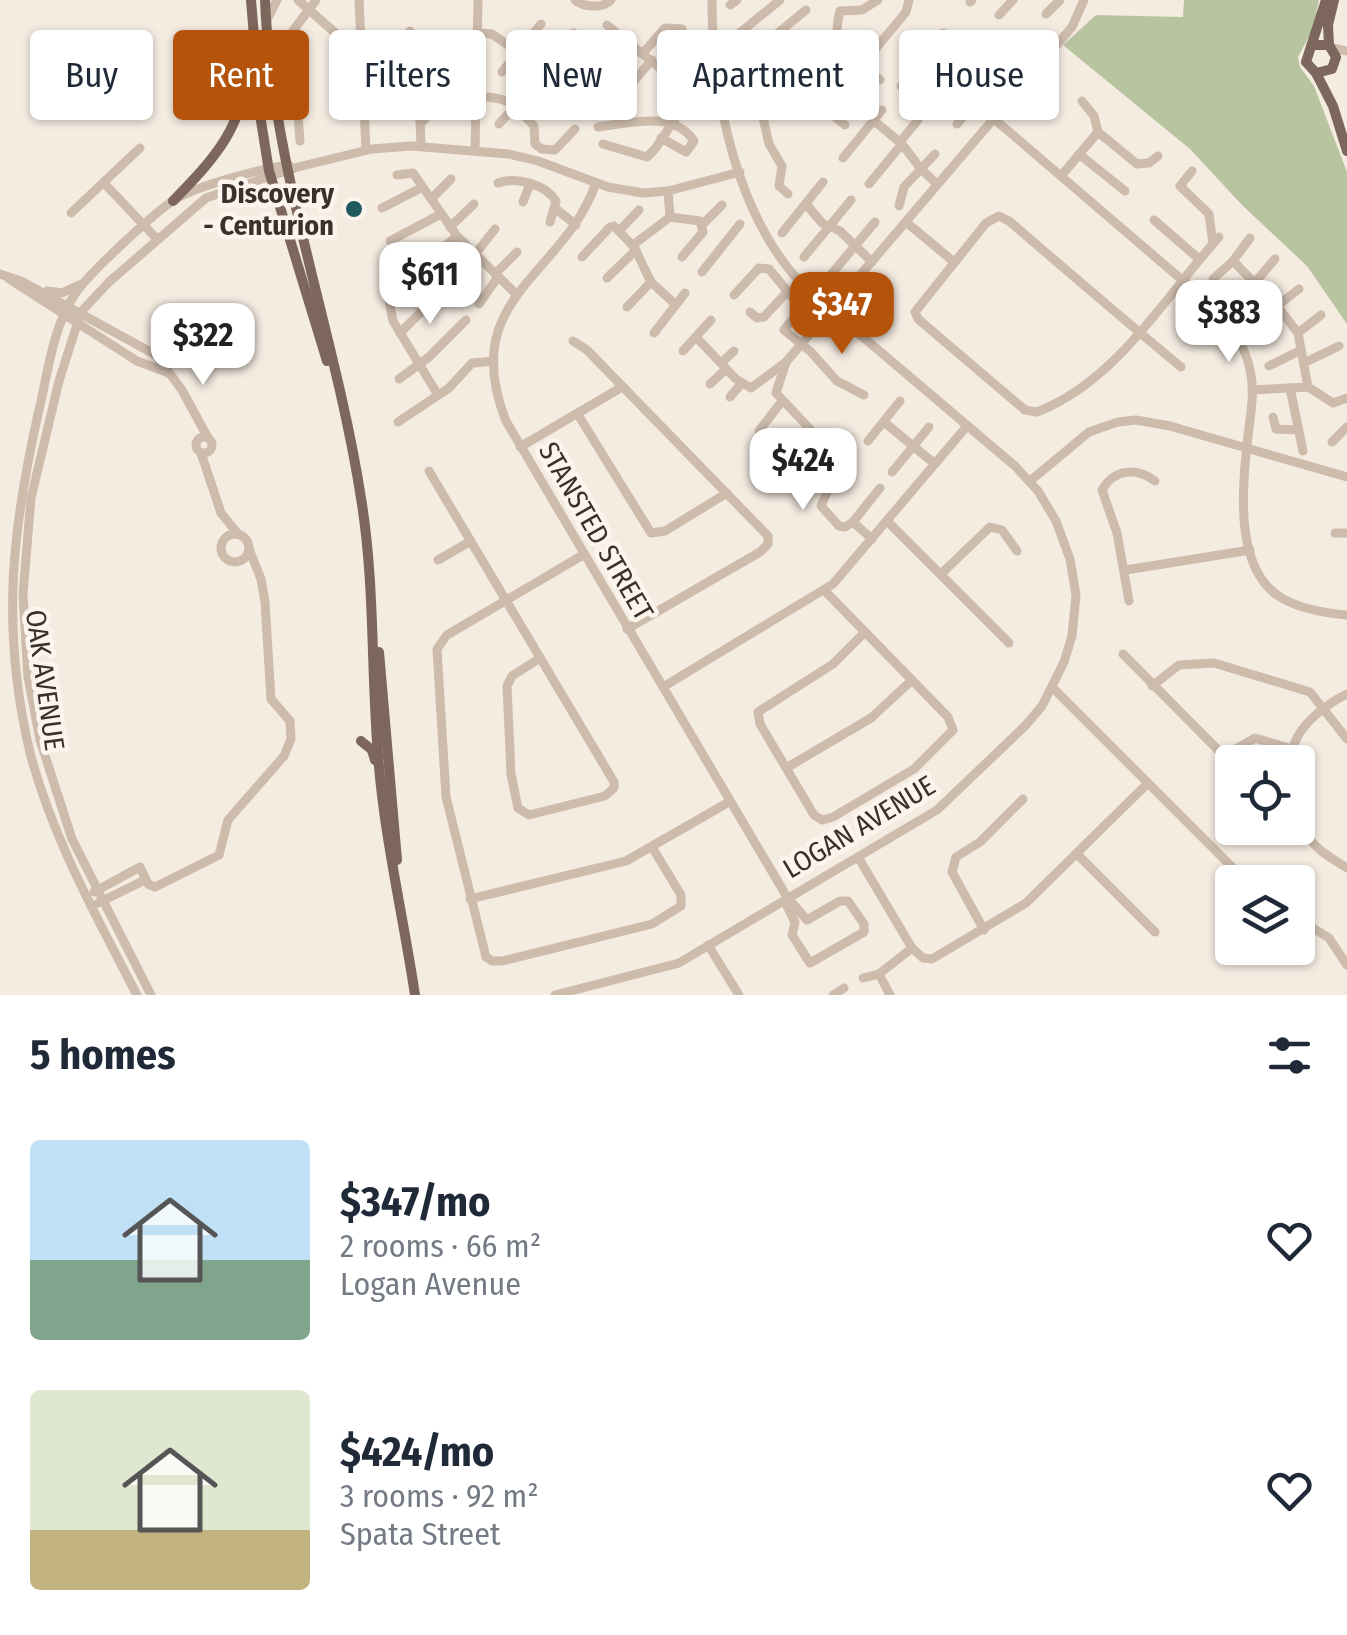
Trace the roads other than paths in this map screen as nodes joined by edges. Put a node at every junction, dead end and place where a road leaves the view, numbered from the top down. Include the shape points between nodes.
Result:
1 (250, 0) edge
2 (265, 0) edge
3 (277, 0) edge
4 (298, 0) edge
5 (358, 0) edge
6 (478, 0) edge
7 (575, 0) edge
8 (611, 0) edge
9 (712, 0) edge
10 (756, 0) edge
11 (780, 0) edge
12 (878, 0) edge
13 (909, 0) edge
14 (1013, 0) edge
15 (1060, 0) edge
16 (1084, 0) edge
17 (1326, 0) edge
18 (1334, 0) edge
19 (311, 5) edge
20 (806, 10) dead end
21 (762, 14) junction
22 (1046, 14) dead end
23 (999, 15) dead end
24 (266, 23) junction
25 (542, 24) dead end
26 (607, 26) dead end
27 (682, 29) dead end
28 (252, 30) edge
29 (334, 30) edge
30 (360, 30) edge
31 (478, 30) edge
32 (537, 30) edge
33 (612, 30) edge
34 (714, 30) edge
35 (742, 30) edge
36 (771, 30) edge
37 (781, 30) edge
38 (838, 30) edge
39 (1059, 41) edge
40 (1313, 44) junction
41 (879, 45) edge
42 (1331, 47) junction
43 (637, 48) edge
44 (1347, 50) edge
45 (648, 56) junction
46 (1338, 64) edge
47 (506, 67) edge
48 (657, 67) edge
49 (502, 72) dead end
50 (1316, 72) junction
51 (637, 73) edge
52 (1082, 101) dead end
53 (1333, 106) junction
54 (882, 110) dead end
55 (879, 113) edge
56 (506, 116) edge
57 (236, 120) edge
58 (263, 120) edge
59 (365, 120) edge
60 (476, 120) edge
61 (529, 120) edge
62 (727, 120) edge
63 (764, 120) edge
64 (838, 120) edge
65 (873, 120) joint
66 (918, 120) dead end
67 (961, 120) edge
68 (991, 120) edge
69 (995, 120) edge
70 (672, 121) junction
71 (422, 122) edge
72 (499, 124) dead end
73 (958, 124) dead end
74 (844, 125) dead end
75 (598, 127) dead end
76 (575, 129) dead end
77 (1098, 132) junction
78 (662, 138) junction
79 (300, 141) dead end
80 (901, 143) junction
81 (602, 144) dead end
82 (421, 146) junction
83 (140, 148) dead end
84 (366, 150) junction
85 (475, 151) junction
86 (1347, 151) edge
87 (935, 154) dead end
88 (1079, 154) junction
89 (1158, 156) dead end
90 (843, 158) dead end
91 (291, 167) junction
92 (921, 170) junction
93 (1192, 170) dead end
94 (740, 172) junction
95 (270, 174) junction
96 (397, 175) dead end
97 (1061, 176) junction
98 (451, 179) dead end
99 (823, 182) dead end
100 (498, 183) dead end
101 (104, 184) junction
102 (530, 184) junction
103 (596, 184) junction
104 (868, 184) dead end
105 (937, 184) junction
106 (421, 188) junction
107 (1125, 190) dead end
108 (668, 191) junction
109 (788, 194) dead end
110 (432, 198) junction
111 (174, 200) junction
112 (852, 200) dead end
113 (523, 202) dead end
114 (474, 204) dead end
115 (806, 204) junction
116 (722, 205) dead end
117 (899, 206) dead end
118 (382, 208) dead end
119 (555, 208) junction
120 (639, 210) dead end
121 (72, 213) dead end
122 (442, 214) junction
123 (670, 218) junction
124 (1154, 220) dead end
125 (550, 222) dead end
126 (875, 222) dead end
127 (906, 222) junction
128 (740, 224) dead end
129 (576, 225) junction
130 (146, 226) junction
131 (830, 226) junction
132 (496, 228) dead end
133 (703, 228) junction
134 (618, 230) junction
135 (453, 231) junction
136 (782, 233) dead end
137 (1250, 238) dead end
138 (157, 240) junction
139 (390, 241) dead end
140 (855, 246) junction
141 (721, 247) junction
142 (634, 248) junction
143 (474, 252) junction
144 (517, 252) dead end
145 (582, 257) dead end
146 (682, 258) dead end
147 (804, 258) dead end
148 (1199, 260) junction
149 (1275, 260) dead end
150 (1233, 261) junction
151 (872, 262) junction
152 (954, 262) junction
153 (702, 272) dead end
154 (4, 276) edge
155 (497, 276) junction
156 (829, 277) dead end
157 (608, 278) dead end
158 (1181, 279) junction
159 (1213, 279) dead end
160 (84, 282) junction
161 (454, 282) dead end
162 (652, 282) junction
163 (1256, 283) junction
164 (35, 288) junction
165 (1299, 289) dead end
166 (788, 290) junction
167 (686, 293) dead end
168 (516, 294) junction
169 (734, 294) dead end
170 (1239, 301) dead end
171 (430, 302) dead end
172 (478, 304) dead end
173 (676, 304) junction
174 (627, 307) dead end
175 (1279, 308) junction
176 (66, 310) junction
177 (830, 310) junction
178 (750, 312) dead end
179 (1321, 315) dead end
180 (79, 317) junction
181 (466, 320) dead end
182 (711, 320) dead end
183 (1261, 330) dead end
184 (654, 332) dead end
185 (1139, 332) junction
186 (1298, 333) junction
187 (400, 334) junction
188 (696, 337) junction
189 (572, 341) dead end
190 (802, 344) junction
191 (1339, 346) dead end
192 (1301, 350) junction
193 (683, 351) dead end
194 (734, 351) dead end
195 (494, 361) junction
196 (786, 362) junction
197 (1304, 363) junction
198 (418, 364) junction
199 (723, 366) junction
200 (1269, 366) dead end
201 (1181, 367) dead end
202 (46, 376) junction
203 (60, 379) junction
204 (398, 379) dead end
205 (710, 384) dead end
206 (741, 384) junction
207 (622, 386) junction
208 (1308, 387) junction
209 (1290, 388) junction
210 (1252, 390) junction
211 (438, 395) junction
212 (864, 395) dead end
213 (339, 396) junction
214 (730, 397) dead end
215 (782, 401) junction
216 (900, 401) dead end
217 (1346, 401) edge
218 (577, 414) junction
219 (1273, 416) dead end
220 (398, 422) dead end
221 (884, 422) junction
222 (929, 426) dead end
223 (966, 426) junction
224 (1347, 428) edge
225 (1298, 430) junction
226 (759, 431) dead end
227 (868, 441) dead end
228 (1332, 442) dead end
229 (913, 446) junction
230 (520, 447) junction
231 (1246, 449) junction
232 (1303, 451) dead end
233 (848, 461) dead end
234 (788, 462) dead end
235 (935, 464) junction
236 (1045, 468) junction
237 (429, 471) dead end
238 (892, 472) dead end
239 (1347, 477) edge
240 (1030, 481) junction
241 (1155, 481) dead end
242 (880, 488) dead end
243 (727, 492) junction
244 (1042, 497) junction
245 (221, 513) junction
246 (886, 521) junction
247 (853, 522) junction
248 (1335, 533) dead end
249 (1347, 533) edge
250 (238, 534) junction
251 (872, 538) junction
252 (472, 541) junction
253 (222, 542) junction
254 (1250, 550) junction
255 (1016, 552) dead end
256 (246, 554) junction
257 (583, 555) junction
258 (438, 560) dead end
259 (1126, 570) junction
260 (941, 574) junction
261 (825, 591) junction
262 (371, 594) junction
263 (506, 600) junction
264 (1129, 601) dead end
265 (1347, 615) edge
266 (626, 629) junction
267 (865, 632) junction
268 (1010, 644) dead end
269 (378, 650) junction
270 (1123, 654) dead end
271 (540, 658) junction
272 (912, 680) junction
273 (1152, 686) junction
274 (1052, 687) junction
275 (663, 688) junction
276 (1347, 694) edge
277 (1324, 707) junction
278 (1347, 739) edge
279 (377, 740) junction
280 (362, 741) dead end
281 (1240, 745) edge
282 (1279, 745) edge
283 (1295, 745) edge
284 (1215, 748) edge
285 (788, 768) junction
286 (1148, 783) junction
287 (1023, 799) dead end
288 (730, 802) junction
289 (382, 806) junction
290 (1313, 845) edge
291 (652, 847) junction
292 (1077, 854) junction
293 (858, 857) junction
294 (1230, 865) edge
295 (1347, 868) edge
296 (145, 880) junction
297 (98, 890) junction
298 (787, 897) junction
299 (470, 899) junction
300 (104, 900) junction
301 (89, 901) junction
302 (401, 910) junction
303 (1315, 929) edge
304 (984, 930) junction
305 (1155, 932) dead end
306 (708, 945) junction
307 (912, 948) junction
308 (1347, 965) edge
309 (879, 974) junction
310 (862, 978) dead end
311 (844, 988) dead end
312 (136, 995) edge
313 (151, 995) edge
314 (413, 995) edge
315 (555, 995) edge
316 (739, 995) edge
317 (833, 995) edge
318 (890, 995) edge

1 - 28 main road
2 - 24 main road
3 - 24 street
4 - 19 street
5 - 30 street
6 - 31 street
7 - 8 street
9 - 34 street, LOGAN AVENUE
10 - 21 street
11 - 21 street
12 - 38 street via 862,10 844,10
13 - 41 street
14 - 23 street
15 - 22 street
16 - 39 street
17 - 40 main road
18 - 42 main road
19 - 29 street
19 - 79 street via 292,32
20 - 37 street
21 - 35 street
21 - 36 street
24 - 91 main road via 272,96
25 - 32 street
26 - 33 street
27 - 45 street via 665,28
40 - 42 main road
40 - 50 main road via 1305,57
42 - 44 street
42 - 46 main road
43 - 45 street
45 - 48 street
45 - 51 street
46 - 50 main road
46 - 53 main road
47 - 49 street
50 - 53 main road
52 - 77 street
53 - 86 main road
54 - 55 street
56 - 72 street
57 - 111 main road via 216,157
58 - 95 main road
59 - 84 street
60 - 85 street
61 - 76 street via 535,144 545,150 555,150
62 - 94 street, LOGAN AVENUE
63 - 109 street via 782,166 779,186
64 - 74 street
65 - 80 street
65 - 90 street
66 - 80 street
67 - 73 street
68 - 105 street
69 - 97 street
70 - 75 street
70 - 78 street
70 - 78 street via 694,142 686,152
71 - 82 street
77 - 88 street
77 - 89 street via 1137,164
78 - 81 street via 647,156
80 - 92 street
80 - 104 street
82 - 84 street
82 - 85 street
83 - 101 street
84 - 91 street
85 - 103 street via 526,158
87 - 92 street
88 - 97 street
88 - 107 street
91 - 95 street
91 - 213 main road
92 - 105 street
92 - 117 street via 904,187
93 - 148 street via 1180,186 1209,214 1216,241
94 - 108 street
94 - 177 street, LOGAN AVENUE via 774,250
95 - 111 street, OAK AVENUE
95 - 138 street via 206,198
95 - 213 main road
96 - 106 street via 413,172
97 - 158 street
98 - 110 street
99 - 115 street
100 - 102 street
101 - 121 street
101 - 130 street
102 - 113 street
102 - 119 street via 554,196
103 - 108 street
103 - 129 street, STANSTED STREET
105 - 127 street
106 - 110 street
106 - 118 street
108 - 123 street
110 - 122 street
111 - 130 street, OAK AVENUE
112 - 131 street
114 - 135 street
115 - 131 street
115 - 136 street
116 - 133 street
119 - 125 street
119 - 129 street
120 - 134 street
122 - 135 street
122 - 139 street
123 - 133 street via 697,220
123 - 142 street
124 - 148 street
126 - 140 street
127 - 151 street
127 - 152 street
128 - 141 street
129 - 168 street, STANSTED STREET
130 - 138 street
130 - 160 street, OAK AVENUE
131 - 140 street
131 - 147 street
132 - 143 street
133 - 141 street
133 - 146 street
134 - 142 street
134 - 145 street via 610,227
135 - 143 street
135 - 187 street via 387,291
137 - 150 street
138 - 180 street
140 - 151 street
140 - 156 street
141 - 153 street
142 - 157 street
142 - 162 street
143 - 155 street
143 - 161 street
144 - 155 street
148 - 158 street
149 - 163 street
150 - 159 street
150 - 163 street
151 - 177 street
152 - 185 street via 989,220 1002,217
152 - 185 street via 916,316 1028,412 1042,411 1094,380
154 - 164 street
154 - 176 street
155 - 168 street
155 - 172 street
158 - 185 street
158 - 210 street via 1238,336
160 - 164 street via 62,293
160 - 176 street, OAK AVENUE
162 - 173 street
162 - 174 street
163 - 170 street
163 - 175 street
164 - 176 street
165 - 175 street
166 - 169 street via 762,267
166 - 178 street via 764,317
166 - 190 street via 798,310 784,330
167 - 173 street
168 - 195 street, STANSTED STREET
171 - 187 street
173 - 184 street
175 - 183 street
175 - 186 street
176 - 180 street
176 - 202 street, OAK AVENUE
177 - 190 street
177 - 223 street, LOGAN AVENUE
179 - 186 street
180 - 203 street, OAK AVENUE
180 - 245 street via 156,355 186,396 203,439 212,445 205,452
181 - 198 street
182 - 188 street
185 - 201 street
186 - 192 street
187 - 198 street
188 - 193 street
188 - 199 street
189 - 207 street
190 - 196 street
190 - 212 street via 837,380
191 - 197 street
192 - 197 street
192 - 200 street
194 - 199 street
195 - 211 street via 472,363
195 - 230 street, STANSTED STREET via 498,402
196 - 206 street via 756,387
196 - 215 street via 776,385
197 - 208 street
198 - 204 street
198 - 211 street
199 - 205 street
199 - 206 street
202 - 203 street
202 - 301 street, OAK AVENUE via 20,490 12,630 31,754 49,814
203 - 297 street, OAK AVENUE via 32,490 25,640 42,751 74,845
206 - 214 street
207 - 218 street
207 - 243 street
208 - 209 street
208 - 217 street via 1333,404
209 - 210 street
209 - 225 street
210 - 231 street
211 - 220 street
213 - 262 main road via 362,500
215 - 226 street
215 - 234 street via 814,432
216 - 221 street
218 - 230 street
218 - 243 street via 652,534
219 - 225 street via 1276,430
221 - 227 street
221 - 229 street
222 - 229 street
223 - 235 street
223 - 240 street, LOGAN AVENUE
224 - 228 street
225 - 232 street
229 - 235 street
229 - 238 street
230 - 257 street, STANSTED STREET
231 - 236 street via 1136,420 1089,432
231 - 239 street
231 - 254 street via 1241,496
233 - 247 street via 821,506 840,526
235 - 246 street
236 - 240 street
236 - 244 street
237 - 252 street
240 - 244 street, LOGAN AVENUE
241 - 259 street via 1128,471 1102,490
242 - 247 street
243 - 266 street via 766,532 768,544
244 - 274 street, LOGAN AVENUE via 1065,542 1076,595 1069,650
245 - 250 street
245 - 253 street
246 - 251 street
246 - 260 street
247 - 251 street
248 - 249 street
250 - 253 street
250 - 256 street via 246,539
251 - 261 street
252 - 258 street
252 - 263 street
253 - 256 street via 226,559 235,562
254 - 259 street
254 - 265 street via 1280,598
255 - 260 street via 1002,530 990,527
256 - 296 street via 265,602 271,700 290,721 290,746 228,820 215,859 155,887
257 - 263 street
257 - 266 street, STANSTED STREET
259 - 264 street
260 - 268 street
261 - 267 street
261 - 275 street
262 - 269 main road
262 - 279 main road
263 - 271 street
263 - 299 street via 447,635 437,650 446,797
266 - 275 street, STANSTED STREET
267 - 272 street
267 - 285 street via 833,664 759,710 757,718
269 - 279 main road
269 - 302 main road
270 - 273 street
271 - 271 street via 508,686 512,782 518,808 528,815 606,796 614,788
272 - 285 street via 870,718
272 - 285 street via 953,724 914,768 822,820
273 - 277 street via 1179,665 1214,663 1304,689
273 - 284 street
274 - 286 street
274 - 293 street, LOGAN AVENUE via 1025,726 942,806
275 - 288 street, STANSTED STREET
276 - 277 street
277 - 278 street
277 - 283 street
279 - 289 main road
280 - 289 main road via 374,754
281 - 282 street via 1255,738
286 - 292 street
286 - 294 street
287 - 304 street via 952,864
288 - 291 street
288 - 298 street, STANSTED STREET
289 - 302 main road
290 - 295 street
291 - 299 street via 617,864
291 - 299 street via 682,901 652,924 492,961 484,954
292 - 304 street via 1026,903
292 - 305 street
293 - 298 street, LOGAN AVENUE
293 - 307 street
296 - 297 street via 140,867
296 - 300 street
297 - 300 street, OAK AVENUE
297 - 301 street
298 - 298 street, STANSTED STREET via 807,920 848,901 864,932 810,963 792,935 796,922
298 - 306 street, LOGAN AVENUE
300 - 301 street
300 - 313 street, OAK AVENUE
301 - 312 street, OAK AVENUE
302 - 314 main road
303 - 308 street
304 - 307 street via 932,959
306 - 315 street, LOGAN AVENUE via 672,966
306 - 316 street
307 - 309 street
309 - 310 street
309 - 318 street
311 - 317 street

